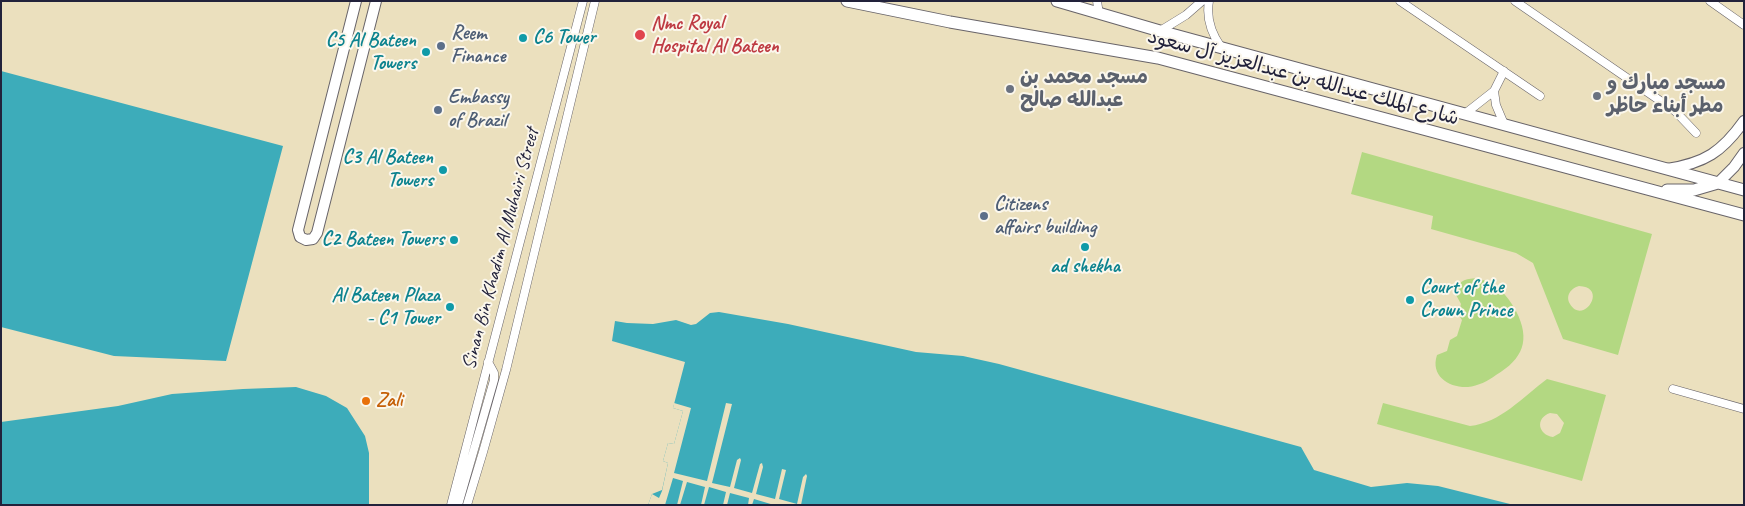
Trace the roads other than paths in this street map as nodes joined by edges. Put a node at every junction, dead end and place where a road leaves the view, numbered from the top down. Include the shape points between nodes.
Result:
1 (356, 1) edge
2 (376, 1) edge
3 (583, 1) edge
4 (595, 1) edge
5 (846, 1) edge
6 (1057, 1) edge
7 (1097, 1) edge
8 (1202, 1) edge
9 (1209, 1) edge
10 (1400, 1) edge
11 (1515, 1) edge
12 (1710, 1) edge
13 (1099, 14) junction
14 (1744, 24) edge
15 (1160, 31) junction
16 (1221, 47) junction
17 (1504, 71) junction
18 (1494, 91) junction
19 (1540, 96) dead end
20 (1466, 114) junction
21 (1744, 121) edge
22 (1504, 124) junction
23 (1696, 133) dead end
24 (1744, 153) edge
25 (1667, 169) junction
26 (1718, 183) junction
27 (1643, 188) junction
28 (1744, 190) edge
29 (1744, 215) edge
30 (488, 362) junction
31 (1673, 389) dead end
32 (1744, 409) edge
33 (451, 505) edge
34 (458, 505) edge
35 (467, 505) edge

1 - 2 street via 298,230 300,237 306,240 313,239 317,233
3 - 30 street, Sinan Bin Khadim Al Muhairi Street
4 - 35 street, Sinan Bin Khadim Al Muhairi Street via 506,370
5 - 27 main road, شارع الملك عبدالله بن عبدالعزيز آل سعود via 1158,58
6 - 13 main road, شارع الملك عبدالله بن عبدالعزيز آل سعود
7 - 13 street
8 - 15 street via 1186,16
9 - 16 street via 1209,22
10 - 17 street
11 - 23 street via 1675,111
12 - 14 street
13 - 15 main road, شارع الملك عبدالله بن عبدالعزيز آل سعود
15 - 16 main road, شارع الملك عبدالله بن عبدالعزيز آل سعود
16 - 20 main road, شارع الملك عبدالله بن عبدالعزيز آل سعود
17 - 18 street
17 - 19 street
18 - 20 street
18 - 22 street
20 - 22 main road, شارع الملك عبدالله بن عبدالعزيز آل سعود
21 - 25 street via 1728,142 1711,156 1686,166
22 - 25 main road, شارع الملك عبدالله بن عبدالعزيز آل سعود
24 - 26 street
25 - 26 main road, شارع الملك عبدالله بن عبدالعزيز آل سعود
26 - 27 main road via 1694,190
26 - 28 main road, شارع الملك عبدالله بن عبدالعزيز آل سعود
27 - 29 main road, شارع الملك عبدالله بن عبدالعزيز آل سعود
30 - 33 street, Sinan Bin Khadim Al Muhairi Street
30 - 34 street via 494,380
31 - 32 street

